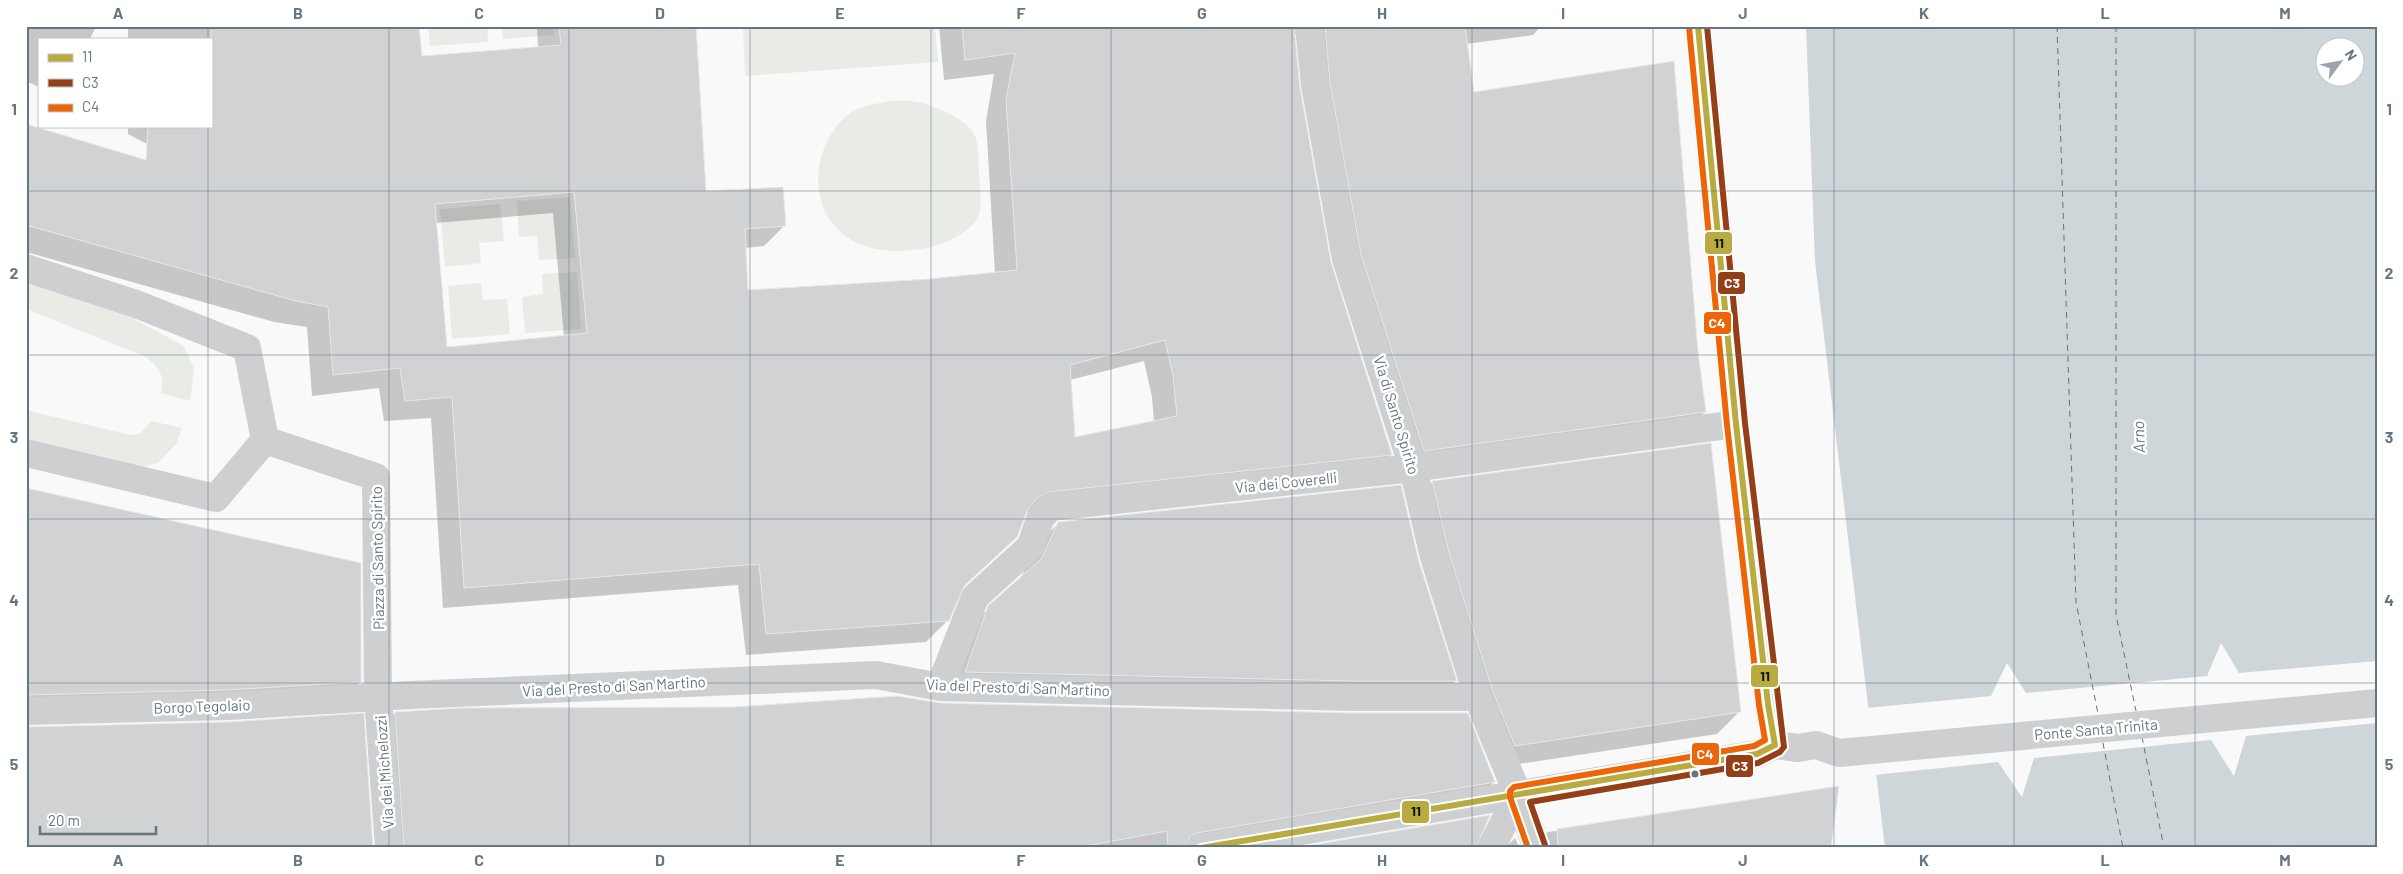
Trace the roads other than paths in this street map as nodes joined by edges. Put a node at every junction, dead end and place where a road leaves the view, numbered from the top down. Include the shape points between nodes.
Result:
1 (1310, 26) edge
2 (1698, 26) edge
3 (26, 268) edge
4 (1736, 424) junction
5 (265, 440) junction
6 (26, 453) edge
7 (1414, 468) junction
8 (940, 687) junction
9 (378, 697) junction
10 (1478, 697) junction
11 (2377, 703) edge
12 (26, 711) edge
13 (1775, 745) junction
14 (1518, 795) junction
15 (389, 848) edge
16 (1200, 848) edge
17 (1491, 848) edge
18 (1537, 848) edge

1 - 7 street, Via di Santo Spirito via 1315,85 1346,259
2 - 4 street
3 - 5 street via 136,304 247,348
4 - 7 street, Via dei Coverelli
4 - 13 street
5 - 6 street via 216,498
5 - 9 street, Piazza di Santo Spirito via 376,477
7 - 8 street, Via dei Coverelli via 1050,507 1040,519 1031,546 975,597
7 - 10 street, Via di Santo Spirito via 1434,557
8 - 9 street, Via del Presto di San Martino via 876,675
8 - 10 street, Via del Presto di San Martino
9 - 12 street, Borgo Tegolaio via 229,706
9 - 15 street, Via dei Michelozzi
10 - 14 street, Via di Santo Spirito
11 - 13 street, Ponte Santa Trinita via 1828,749
13 - 14 street via 1757,754
14 - 16 street
14 - 17 street
14 - 18 street, Via di Santo Spirito

